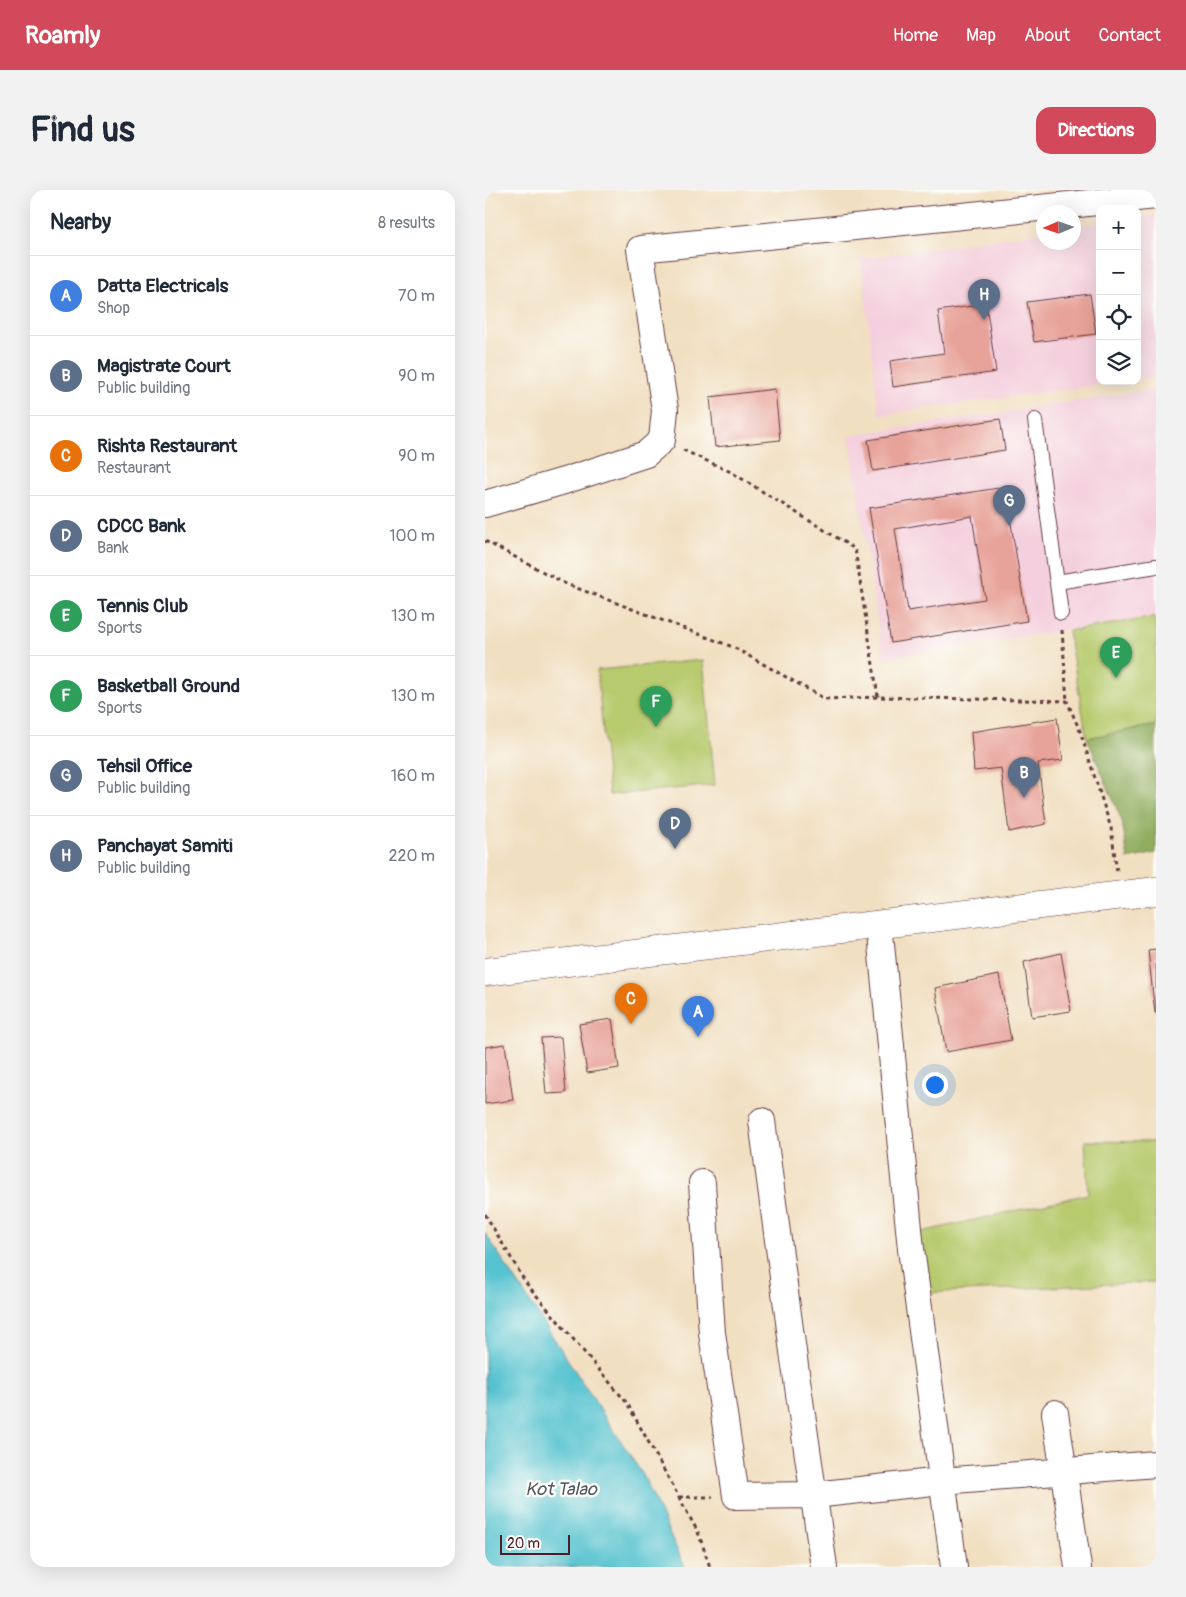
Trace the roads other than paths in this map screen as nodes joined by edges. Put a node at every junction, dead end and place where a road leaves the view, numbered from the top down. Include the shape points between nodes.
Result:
1 (1156, 196) edge
2 (1035, 420) dead end
3 (485, 504) edge
4 (1156, 566) edge
5 (1057, 582) junction
6 (1061, 613) road end
7 (1156, 891) edge
8 (879, 924) junction
9 (485, 972) edge
10 (762, 1121) dead end
11 (702, 1183) dead end
12 (1055, 1413) dead end
13 (1156, 1464) edge
14 (1064, 1472) junction
15 (942, 1481) junction
16 (814, 1494) junction
17 (825, 1567) edge
18 (954, 1567) edge
19 (1078, 1567) edge

1 - 3 street via 641,249 665,410 662,440 646,454
2 - 5 lane
4 - 5 lane
5 - 6 lane
7 - 8 highway
8 - 9 highway
8 - 15 street via 911,1249
10 - 16 street
11 - 16 street via 713,1333 736,1496
12 - 14 street
13 - 14 street
14 - 15 street
14 - 19 street
15 - 16 street
15 - 18 street
16 - 17 street

